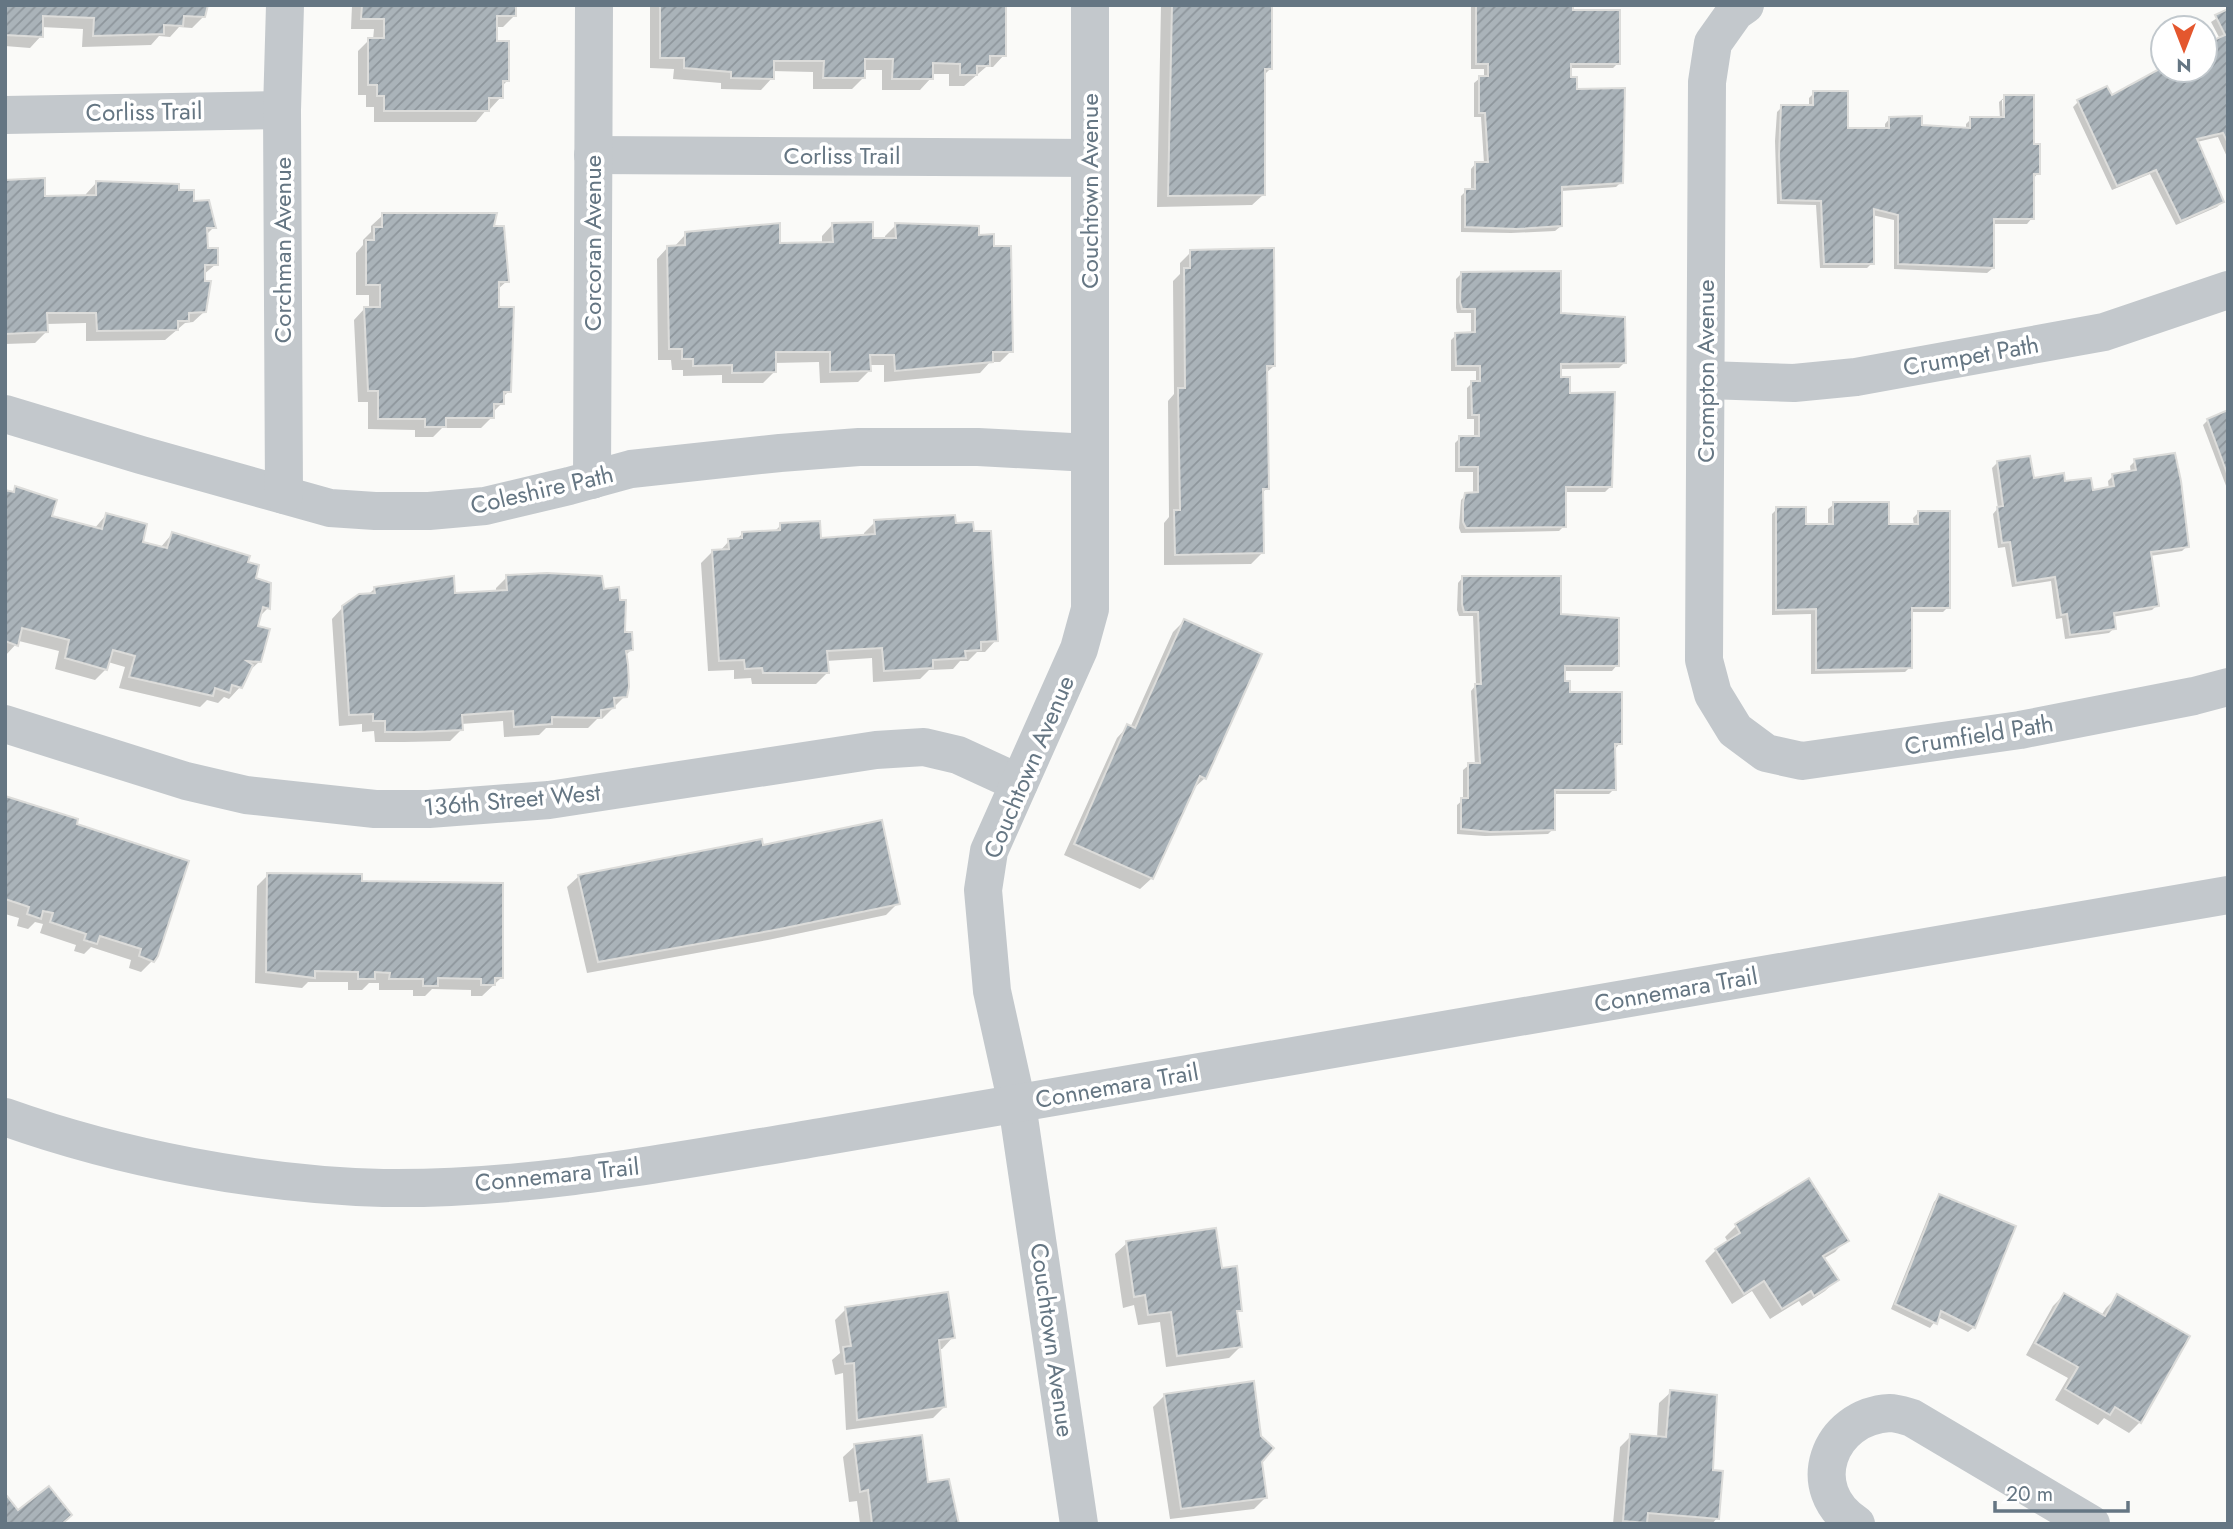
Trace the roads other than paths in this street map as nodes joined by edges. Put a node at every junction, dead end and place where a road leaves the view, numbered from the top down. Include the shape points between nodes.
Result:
1 (285, 5) edge
2 (594, 5) edge
3 (1090, 5) edge
4 (1740, 9) edge
5 (282, 110) junction
6 (5, 115) edge
7 (593, 155) junction
8 (1090, 158) junction
9 (2228, 290) edge
10 (1707, 380) junction
11 (5, 414) edge
12 (1090, 453) junction
13 (592, 480) junction
14 (284, 495) junction
15 (2228, 687) edge
16 (5, 724) edge
17 (1735, 730) joint
18 (1019, 783) junction
19 (2228, 895) edge
20 (1017, 1104) junction
21 (5, 1117) edge
22 (1079, 1524) edge
23 (1856, 1524) edge
24 (2091, 1524) edge

1 - 5 street, Corchman Avenue
2 - 7 street, Corcoran Avenue
3 - 8 street, Couchtown Avenue
4 - 10 street, Crompton Avenue via 1713,43 1707,82
5 - 6 street, Corliss Trail
5 - 14 street, Corchman Avenue
7 - 8 street, Corliss Trail
7 - 13 street, Corcoran Avenue
8 - 12 street, Couchtown Avenue
9 - 10 street, Crumpet Path via 2104,332 1856,377 1794,383
10 - 17 street, Crompton Avenue via 1704,660 1713,694
11 - 14 street, Coleshire Path
12 - 13 street, Coleshire Path via 859,447 631,470
12 - 18 street, Couchtown Avenue via 1090,609 1079,649
13 - 14 street, Coleshire Path via 485,506 429,512 330,509
15 - 17 street, Crumfield Path via 2020,730 1802,761 1766,753
16 - 18 street, 136th Street West via 186,781 246,795 375,809 550,800 876,750 924,747 958,755
18 - 20 street, Couchtown Avenue via 989,851 983,890 992,991
19 - 20 street, Connemara Trail
20 - 21 street, Connemara Trail via 642,1167 469,1185 383,1188 292,1182 205,1168 106,1148
20 - 22 street, Couchtown Avenue
23 - 24 street via 1837,1507 1826,1465 1834,1443 1847,1429 1866,1418 1892,1413 1912,1418

